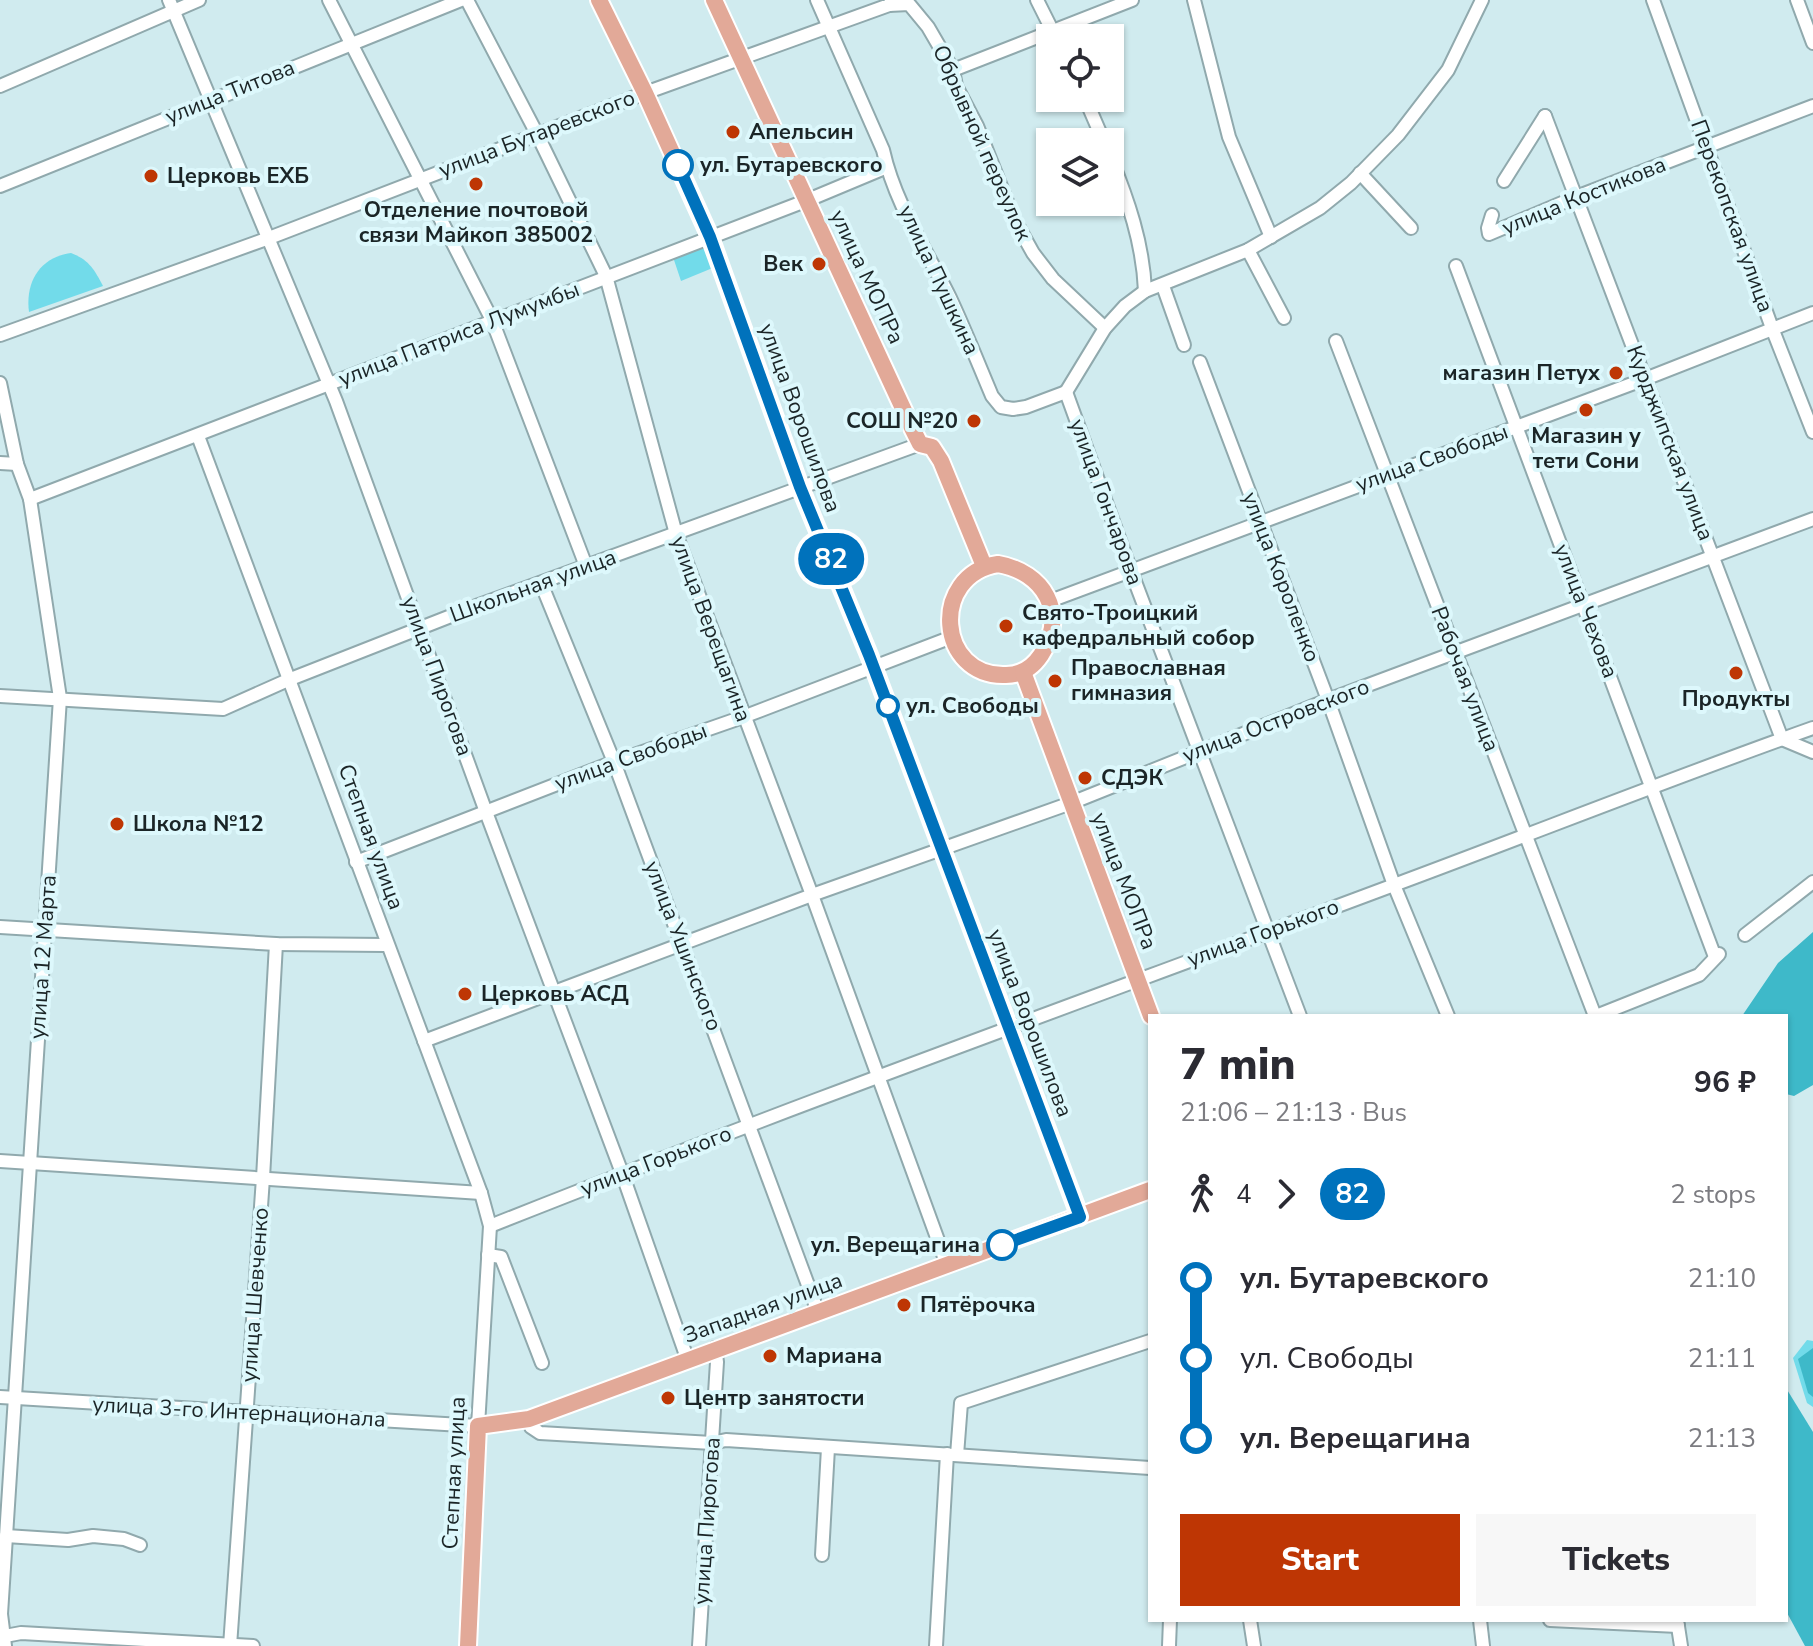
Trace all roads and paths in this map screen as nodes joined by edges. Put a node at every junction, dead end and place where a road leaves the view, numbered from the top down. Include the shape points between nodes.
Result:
1 (199, 0) edge
2 (329, 0) edge
3 (464, 0) edge
4 (599, 0) edge
5 (714, 0) edge
6 (817, 0) edge
7 (1037, 0) edge
8 (1132, 0) edge
9 (1194, 0) edge
10 (1482, 0) edge
11 (1653, 0) edge
12 (1797, 0) edge
13 (890, 2) edge
14 (171, 6) edge
15 (1049, 24) edge
16 (1079, 24) edge
17 (830, 26) junction
18 (1036, 42) edge
19 (350, 43) junction
20 (1813, 43) edge
21 (741, 58) junction
22 (953, 70) junction
23 (0, 86) edge
24 (645, 93) junction
25 (211, 100) junction
26 (1813, 106) edge
27 (537, 134) junction
28 (1708, 146) junction
29 (887, 167) junction
30 (1360, 173) junction
31 (420, 178) junction
32 (1504, 181) dead end
33 (0, 186) edge
34 (1124, 192) edge
35 (1576, 197) junction
36 (808, 200) junction
37 (1492, 215) dead end
38 (1411, 228) dead end
39 (710, 237) junction
40 (1271, 237) junction
41 (269, 238) junction
42 (1248, 250) junction
43 (1456, 266) dead end
44 (606, 276) junction
45 (1163, 286) junction
46 (1145, 291) junction
47 (1813, 313) edge
48 (1284, 318) dead end
49 (492, 320) junction
50 (1105, 328) junction
51 (1772, 328) junction
52 (0, 335) edge
53 (1336, 341) dead end
54 (1184, 345) dead end
55 (1200, 362) dead end
56 (1645, 379) junction
57 (0, 383) edge
58 (329, 385) junction
59 (1066, 392) junction
60 (1516, 426) junction
61 (1813, 432) edge
62 (198, 436) junction
63 (920, 444) junction
64 (0, 463) edge
65 (17, 464) junction
66 (1387, 474) junction
67 (800, 487) junction
68 (30, 499) junction
69 (1813, 519) edge
70 (1260, 522) junction
71 (676, 534) junction
72 (1713, 557) junction
73 (586, 566) junction
74 (984, 566) junction
75 (1131, 571) junction
76 (541, 583) junction
77 (1050, 601) junction
78 (1583, 605) junction
79 (419, 629) junction
80 (952, 637) junction
81 (1455, 653) junction
82 (873, 666) junction
83 (1023, 672) junction
84 (288, 680) junction
85 (0, 696) edge
86 (60, 698) junction
87 (1328, 700) junction
88 (743, 717) junction
89 (1813, 728) edge
90 (1782, 739) junction
91 (1199, 751) junction
92 (1813, 752) edge
93 (614, 762) junction
94 (1651, 786) junction
95 (1071, 803) junction
96 (486, 812) junction
97 (1525, 834) junction
98 (940, 849) junction
99 (356, 862) junction
100 (1813, 882) edge
101 (1394, 885) junction
102 (812, 895) junction
103 (0, 927) edge
104 (44, 930) junction
105 (1266, 931) junction
106 (1745, 935) dead end
107 (276, 944) junction
108 (386, 945) junction
109 (683, 945) junction
110 (1137, 979) junction
111 (556, 992) junction
112 (1150, 1014) edge
113 (1299, 1014) edge
114 (1447, 1014) edge
115 (1594, 1014) edge
116 (1600, 1014) edge
117 (1008, 1028) junction
118 (424, 1041) junction
119 (878, 1076) junction
120 (750, 1125) junction
121 (0, 1161) edge
122 (29, 1163) junction
123 (622, 1173) junction
124 (263, 1178) junction
125 (1148, 1191) edge
126 (481, 1193) junction
127 (1080, 1217) junction
128 (490, 1226) junction
129 (488, 1255) junction
130 (947, 1265) junction
131 (818, 1312) junction
132 (1148, 1342) edge
133 (715, 1348) junction
134 (687, 1358) junction
135 (542, 1363) dead end
136 (0, 1397) edge
137 (15, 1398) junction
138 (246, 1413) junction
139 (529, 1419) junction
140 (478, 1426) junction
141 (712, 1443) junction
142 (828, 1448) junction
143 (952, 1454) junction
144 (1148, 1468) edge
145 (6, 1536) junction
146 (140, 1545) dead end
147 (822, 1555) dead end
148 (1170, 1622) edge
149 (1250, 1622) edge
150 (1480, 1622) edge
151 (1635, 1622) edge
152 (1677, 1623) edge
153 (5, 1641) edge
154 (230, 1645) edge
155 (253, 1646) edge
156 (468, 1646) edge
157 (699, 1646) edge
158 (936, 1646) edge
159 (1169, 1646) edge
160 (1254, 1646) edge
161 (1483, 1646) edge
162 (1681, 1646) edge

1 - 14 street
2 - 19 street
3 - 19 street, улица Титова
3 - 27 street, улица Верещагина
4 - 24 main road, улица Ворошилова
5 - 21 main road, улица МОПРа
6 - 17 street, улица Пушкина
7 - 15 street
8 - 16 street
9 - 40 street via 1223,117
10 - 30 street via 1448,70 1398,135
11 - 28 street, Перекопская улица
12 - 20 street
13 - 17 street, улица Бутаревского
13 - 22 street, Обрывной переулок via 909,4
14 - 23 street
14 - 25 street, улица Пирогова
17 - 21 street, улица Бутаревского
17 - 29 street, улица Пушкина
18 - 22 street
19 - 25 street, улица Титова
19 - 31 street
21 - 24 street, улица Бутаревского
21 - 36 main road, улица МОПРа
22 - 50 street, Обрывной переулок via 1033,253
24 - 27 street, улица Бутаревского
24 - 39 main road, улица Ворошилова
25 - 33 street, улица Титова
25 - 41 street, улица Пирогова
26 - 28 street, улица Костикова
27 - 31 street, улица Бутаревского
27 - 44 street, улица Верещагина
28 - 35 street, улица Костикова
28 - 51 street, Перекопская улица
29 - 36 street, улица Патриса Лумумбы
29 - 59 street, улица Пушкина via 992,396 1001,407 1013,409
30 - 38 street
30 - 40 street via 1320,208
31 - 41 street, улица Бутаревского
31 - 49 street
32 - 35 street, Курджипская улица via 1545,116
34 - 46 street via 1144,265
35 - 37 street, улица Костикова via 1489,234
35 - 56 street, Курджипская улица
36 - 39 street, улица Патриса Лумумбы
36 - 63 main road, улица МОПРа
39 - 44 street, улица Патриса Лумумбы
39 - 67 main road, улица Ворошилова
40 - 42 street
41 - 52 street, улица Бутаревского
41 - 58 street, улица Пирогова
42 - 45 street
42 - 48 street
43 - 60 street, улица Чехова
44 - 49 street, улица Патриса Лумумбы
44 - 71 street, улица Верещагина
45 - 46 street
45 - 54 street
46 - 50 street
47 - 51 street, улица Свободы
49 - 58 street, улица Патриса Лумумбы
49 - 73 street
50 - 59 street
51 - 56 street, улица Свободы
51 - 61 street, Перекопская улица
53 - 66 street, Рабочая улица
55 - 70 street, улица Короленко
56 - 60 street, улица Свободы
56 - 72 street, Курджипская улица
57 - 65 street, улица 12 Марта
58 - 62 street, улица Патриса Лумумбы
58 - 79 street, улица Пирогова
59 - 75 street, улица Гончарова
60 - 66 street, улица Свободы
60 - 78 street, улица Чехова
62 - 68 street, улица Патриса Лумумбы
62 - 84 street, Степная улица
63 - 67 street, Школьная улица
63 - 74 main road, улица МОПРа via 932,447 941,461
64 - 65 street
65 - 68 street, улица 12 Марта
66 - 70 street, улица Свободы
66 - 81 street, Рабочая улица
67 - 71 street, Школьная улица
67 - 82 main road, улица Ворошилова
68 - 86 street, улица 12 Марта
69 - 72 street, улица Островского
70 - 75 street, улица Свободы
70 - 87 street, улица Короленко
71 - 73 street, Школьная улица
71 - 88 street, улица Верещагина
72 - 78 street, улица Островского
72 - 90 street, Курджипская улица
73 - 76 street, Школьная улица
74 - 77 main road via 1014,567 1030,575
74 - 80 main road via 969,574 954,599
75 - 77 street, улица Свободы
75 - 91 street, улица Гончарова
76 - 79 street, Школьная улица
76 - 93 street, улица Ушинского
77 - 83 main road via 1050,635 1044,651
78 - 81 street, улица Островского
78 - 94 street, улица Чехова
79 - 84 street, Школьная улица
79 - 96 street, улица Пирогова
80 - 82 street, улица Свободы
80 - 83 main road via 967,661 984,672
81 - 87 street, улица Островского
81 - 97 street, Рабочая улица
82 - 88 street, улица Свободы
82 - 98 main road, улица Ворошилова
83 - 95 main road, улица МОПРа
84 - 86 street, Школьная улица via 223,709
84 - 99 street, Степная улица
85 - 86 street, Школьная улица
86 - 104 street, улица 12 Марта
87 - 91 street, улица Островского
87 - 101 street, улица Короленко
88 - 93 street, улица Свободы
88 - 102 street, улица Верещагина
89 - 90 street, улица Горького
90 - 92 street
90 - 94 street, улица Горького
91 - 95 street, улица Островского
91 - 105 street, улица Гончарова
93 - 96 street, улица Свободы
93 - 109 street, улица Ушинского
94 - 97 street, улица Горького
94 - 116 street, улица Чехова via 1717,955 1699,975
95 - 98 street, улица Островского
95 - 110 main road, улица МОПРа
96 - 99 street, улица Свободы
96 - 111 street, улица Пирогова
97 - 101 street, улица Горького
97 - 115 street, Рабочая улица
98 - 102 street, улица Островского
98 - 117 main road, улица Ворошилова
99 - 108 street, Степная улица
100 - 106 street
101 - 105 street, улица Горького
101 - 114 street, улица Короленко
102 - 109 street, улица Островского
102 - 119 street, улица Верещагина
103 - 104 street
104 - 107 street
104 - 122 street, улица 12 Марта
105 - 110 street, улица Горького
105 - 113 street, улица Гончарова
107 - 108 street
107 - 124 street, улица Шевченко
108 - 118 street, Степная улица
109 - 111 street, улица Островского
109 - 120 street, улица Ушинского
110 - 112 main road, улица МОПРа
110 - 117 street, улица Горького
111 - 118 street, улица Островского
111 - 123 street, улица Пирогова
117 - 119 street, улица Горького
117 - 127 main road, улица Ворошилова
118 - 126 street, Степная улица
119 - 120 street, улица Горького
119 - 130 street, улица Верещагина
120 - 123 street, улица Горького
120 - 131 street, улица Ушинского
121 - 122 street
122 - 124 street
122 - 137 street, улица 12 Марта
123 - 128 street, улица Горького
123 - 134 street, улица Пирогова
124 - 126 street
124 - 138 street, улица Шевченко
125 - 127 main road, Западная улица
126 - 128 street, Степная улица
127 - 130 main road, Западная улица
128 - 129 street, Степная улица
129 - 135 street via 501,1257
129 - 140 street, Степная улица
130 - 131 main road, Западная улица
131 - 133 main road, Западная улица
132 - 143 street via 965,1400 959,1407
133 - 134 main road, Западная улица
133 - 141 street, улица Пирогова
134 - 139 main road, Западная улица
136 - 137 street, улица 3-го Интернационала
137 - 138 street, улица 3-го Интернационала
137 - 145 street, улица 12 Марта
138 - 140 street, улица 3-го Интернационала
138 - 154 street, улица Шевченко
139 - 140 main road, Западная улица
139 - 141 street via 540,1433
140 - 156 main road, Степная улица
141 - 142 street
141 - 157 street, улица Пирогова
142 - 143 street
142 - 147 street
143 - 144 street
143 - 158 street
145 - 146 street via 93,1536
145 - 153 street, улица 12 Марта via 1,1614
148 - 159 street
149 - 160 street
150 - 161 street
151 - 152 street
152 - 162 street
153 - 154 street via 21,1633
154 - 155 street

